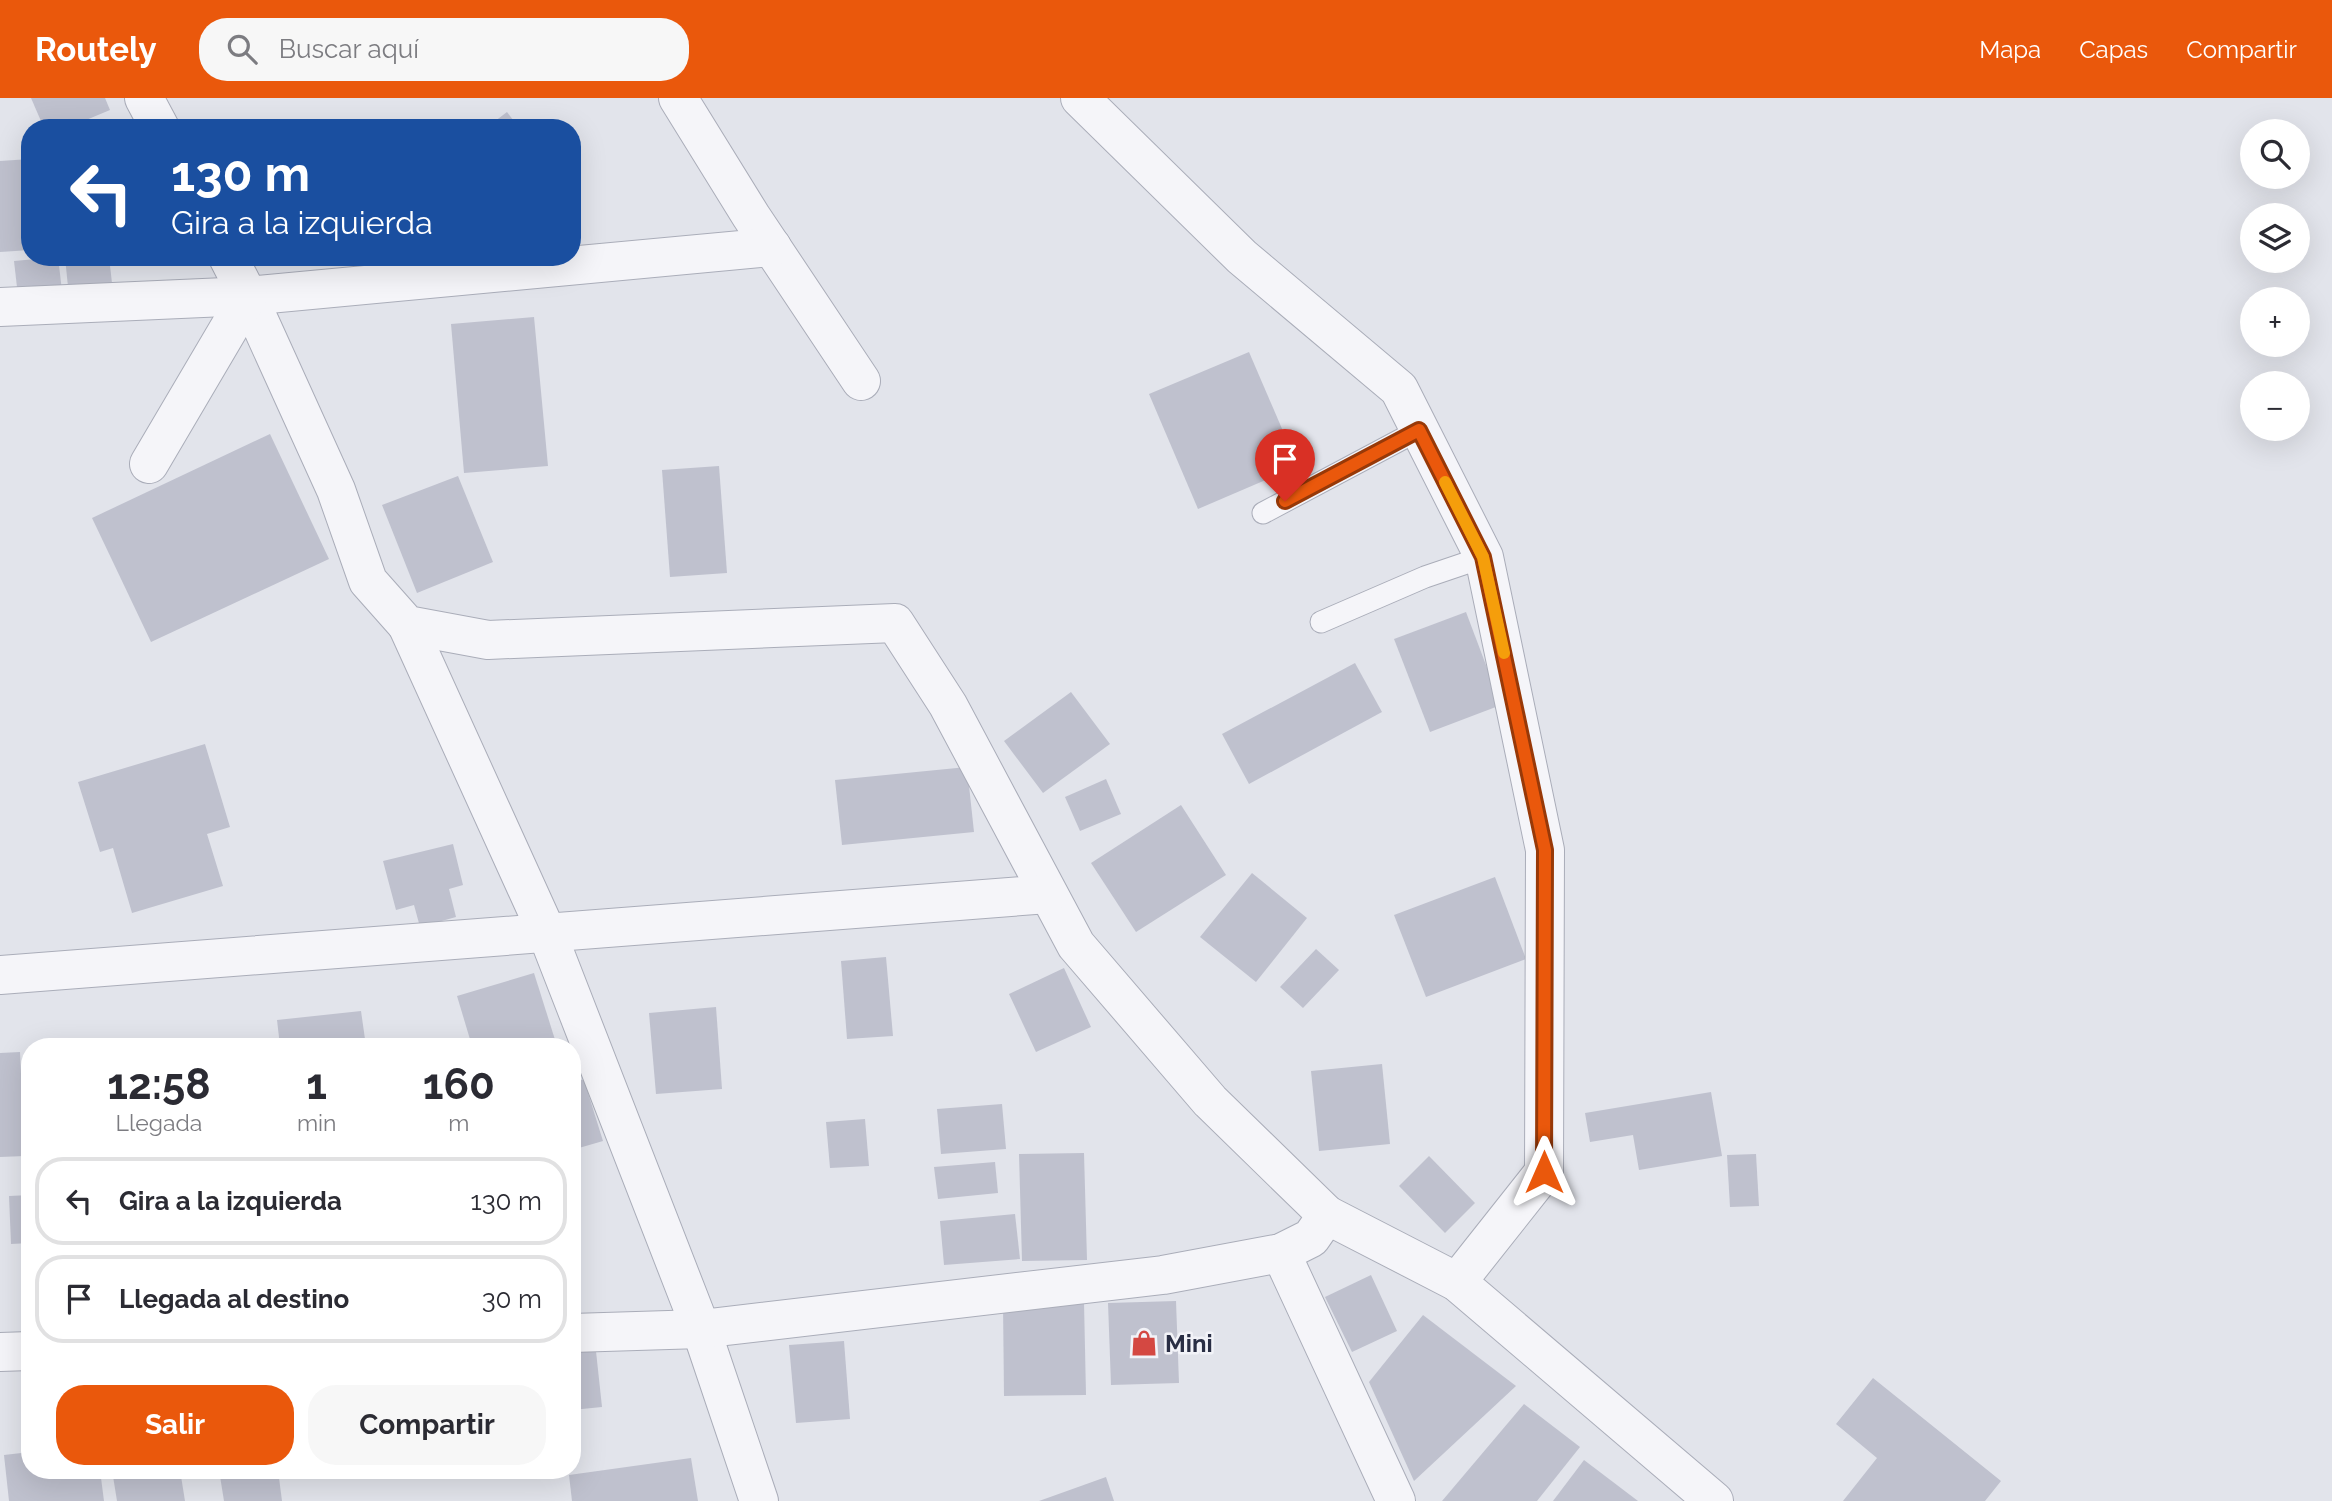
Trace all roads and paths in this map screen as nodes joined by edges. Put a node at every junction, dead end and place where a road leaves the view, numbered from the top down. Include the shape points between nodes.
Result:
1 (144, 98) edge
2 (678, 98) edge
3 (1080, 98) edge
4 (155, 119) edge
5 (772, 247) junction
6 (581, 265) edge
7 (233, 266) edge
8 (569, 266) edge
9 (248, 296) junction
10 (0, 307) edge
11 (861, 382) dead end
12 (1419, 430) junction
13 (149, 464) dead end
14 (1263, 513) dead end
15 (1483, 557) junction
16 (1321, 622) dead end
17 (407, 625) junction
18 (1048, 894) junction
19 (547, 933) junction
20 (0, 975) edge
21 (1327, 1215) junction
22 (1281, 1253) junction
23 (1457, 1282) junction
24 (701, 1329) junction
25 (581, 1333) edge
26 (21, 1351) edge
27 (0, 1352) edge
28 (760, 1501) edge
29 (1396, 1501) edge
30 (1714, 1501) edge

1 - 4 street
2 - 5 street
3 - 12 street via 1242,257 1399,389
5 - 6 street
5 - 11 street
7 - 9 street
8 - 9 street
9 - 10 street
9 - 13 street
9 - 17 street via 336,490 368,581
12 - 14 lane
12 - 15 street
15 - 16 lane
15 - 23 street via 1545,850 1544,1172
17 - 18 street via 488,640 895,623 948,705
17 - 19 street
18 - 19 street
18 - 21 street via 1076,945 1178,1067
19 - 20 street
19 - 24 street
21 - 22 street via 1311,1238
21 - 23 street
22 - 24 street via 1163,1275
22 - 29 street
23 - 30 street
24 - 25 street
24 - 28 street
26 - 27 street

